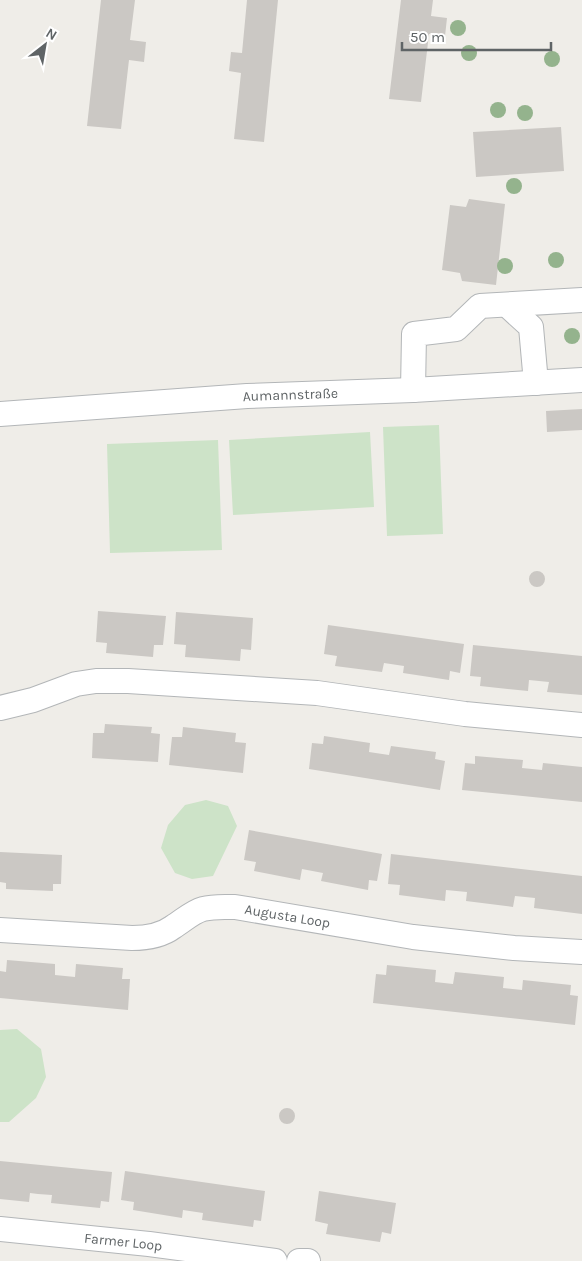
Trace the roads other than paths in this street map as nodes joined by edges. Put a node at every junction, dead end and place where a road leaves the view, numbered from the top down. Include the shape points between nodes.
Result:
1 (582, 300) edge
2 (507, 305) junction
3 (582, 380) edge
4 (536, 383) junction
5 (414, 390) junction
6 (4, 414) edge
7 (0, 708) edge
8 (582, 725) edge
9 (0, 930) edge
10 (582, 952) edge
11 (0, 1229) edge
12 (275, 1261) edge
13 (299, 1261) edge
14 (308, 1261) edge

1 - 2 street
2 - 4 street via 530,327
2 - 5 street via 480,306 456,329 414,334
3 - 4 street, Aumannstraße
4 - 5 street, Aumannstraße
5 - 6 street, Aumannstraße via 247,396
7 - 8 street via 76,684 128,681 317,693 465,714
9 - 10 street, Augusta Loop via 150,938 202,909 225,907 414,937
11 - 12 street, Farmer Loop
13 - 14 street

